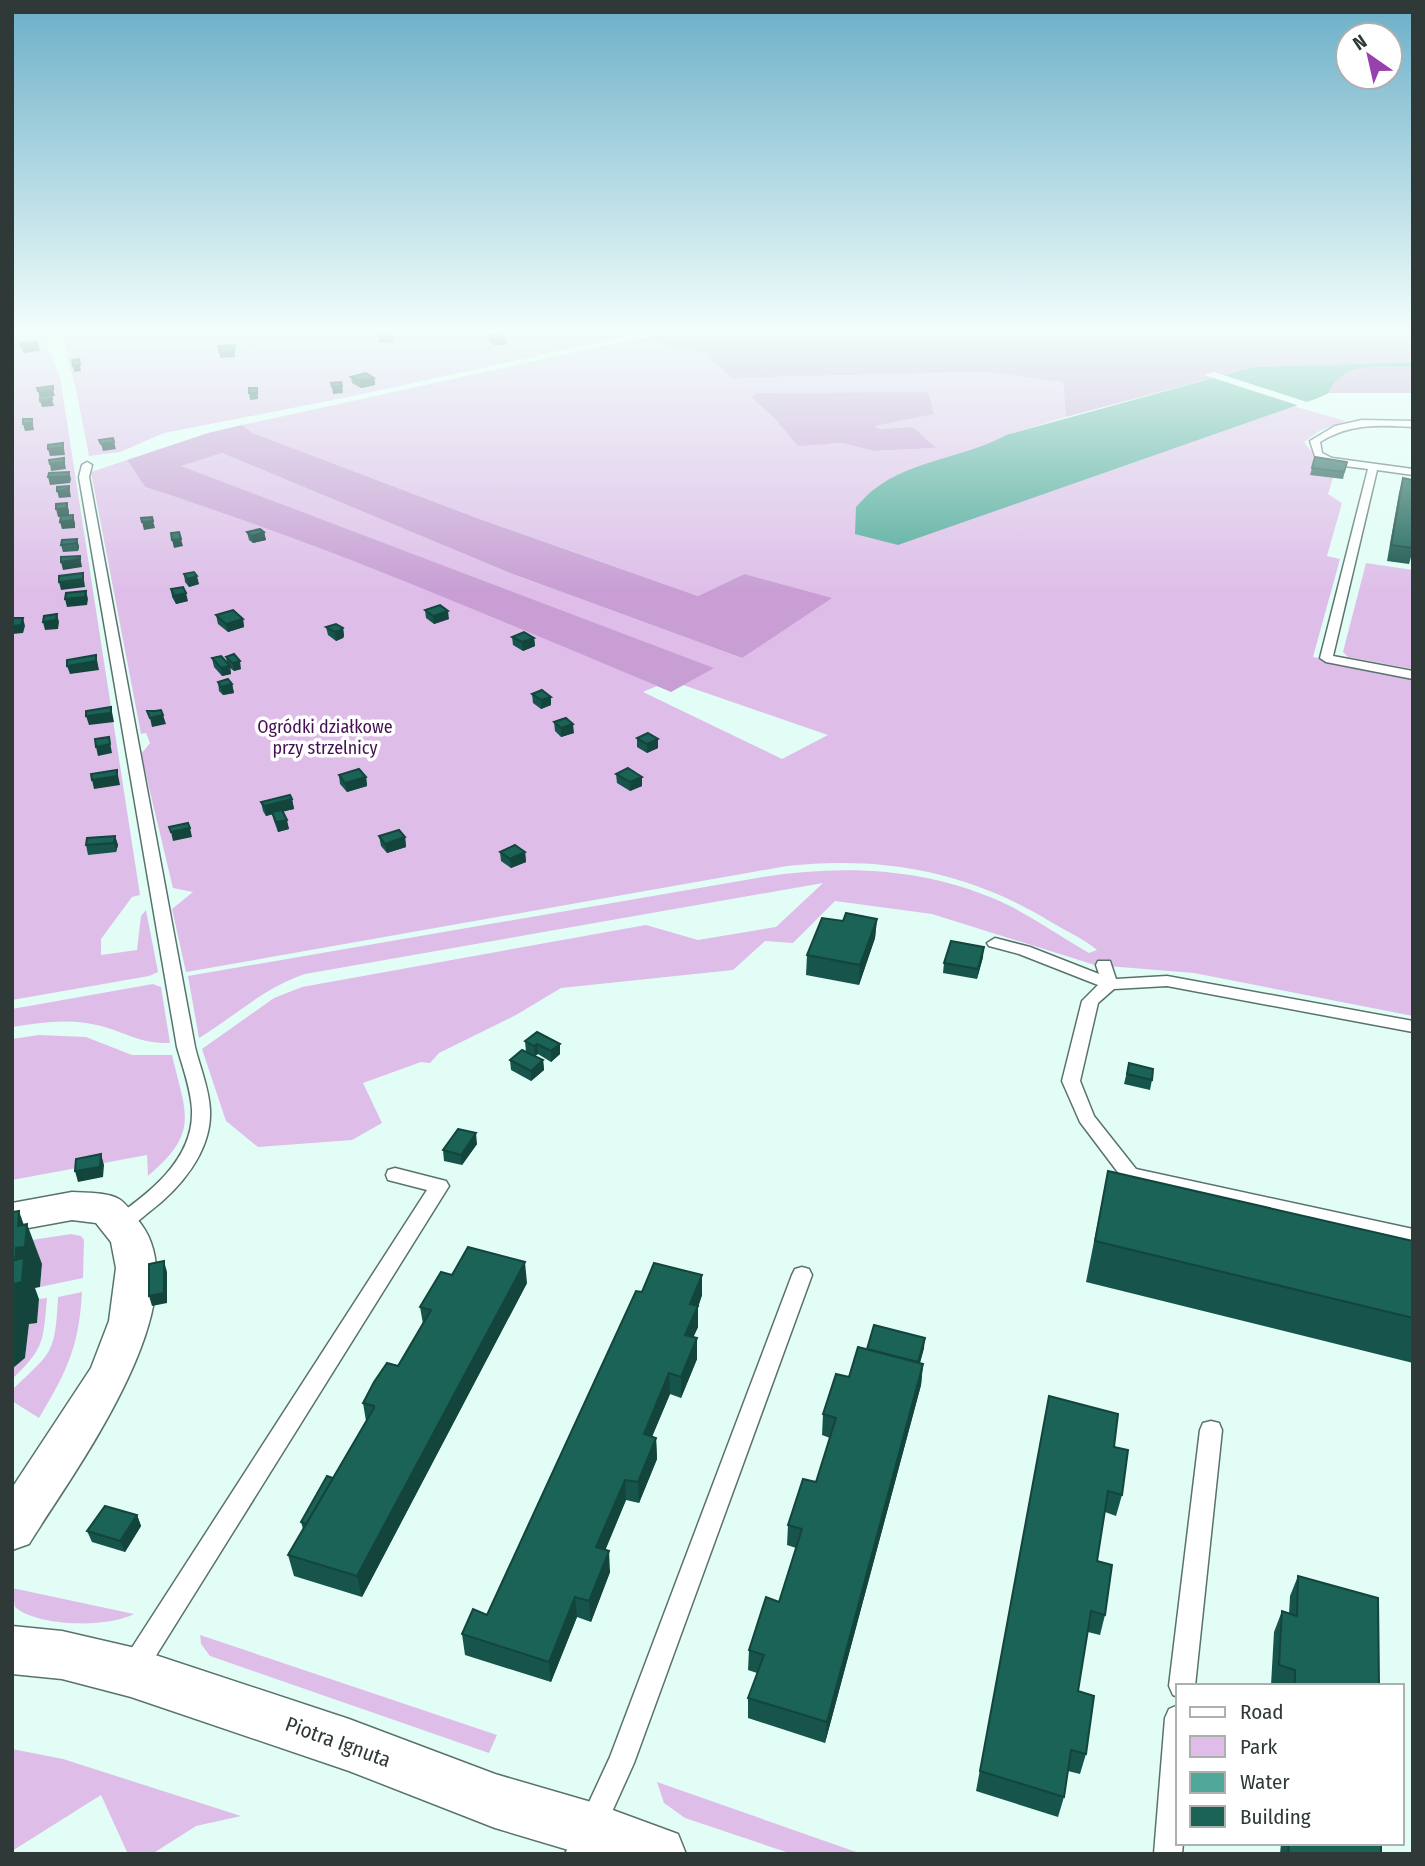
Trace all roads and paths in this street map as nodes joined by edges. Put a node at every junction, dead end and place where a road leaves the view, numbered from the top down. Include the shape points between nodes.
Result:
1 (1346, 417) dead end
2 (1356, 422) junction
3 (1413, 424) edge
4 (87, 465) dead end
5 (1373, 467) junction
6 (1413, 472) edge
7 (1413, 675) edge
8 (995, 943) dead end
9 (1104, 965) dead end
10 (1110, 984) junction
11 (1413, 1027) edge
12 (395, 1175) dead end
13 (12, 1217) edge
14 (119, 1224) junction
15 (1413, 1236) edge
16 (802, 1275) dead end
17 (1211, 1430) dead end
18 (17, 1515) edge
19 (12, 1650) edge
20 (131, 1672) junction
21 (1182, 1684) edge
22 (1176, 1743) edge
23 (585, 1841) edge
24 (658, 1854) edge
25 (1167, 1854) edge

1 - 2 lane
2 - 3 lane
2 - 5 lane via 1332,429 1315,441 1318,454 1329,461
4 - 14 lane via 84,477 99,571 201,1115 193,1151 180,1170 150,1202
5 - 6 lane
5 - 7 lane via 1326,658
8 - 10 lane
9 - 10 lane
10 - 11 lane via 1167,981
10 - 15 lane via 1090,1000 1071,1081 1086,1118 1130,1174
12 - 20 lane via 439,1186
13 - 14 street via 72,1206 107,1210
14 - 18 street via 131,1237 136,1268 130,1321 110,1375
16 - 23 lane via 621,1763
17 - 21 lane
19 - 20 street, Piotra Ignuta via 62,1655
20 - 23 street, Piotra Ignuta via 349,1745
22 - 25 lane
23 - 24 street, Piotra Ignuta

